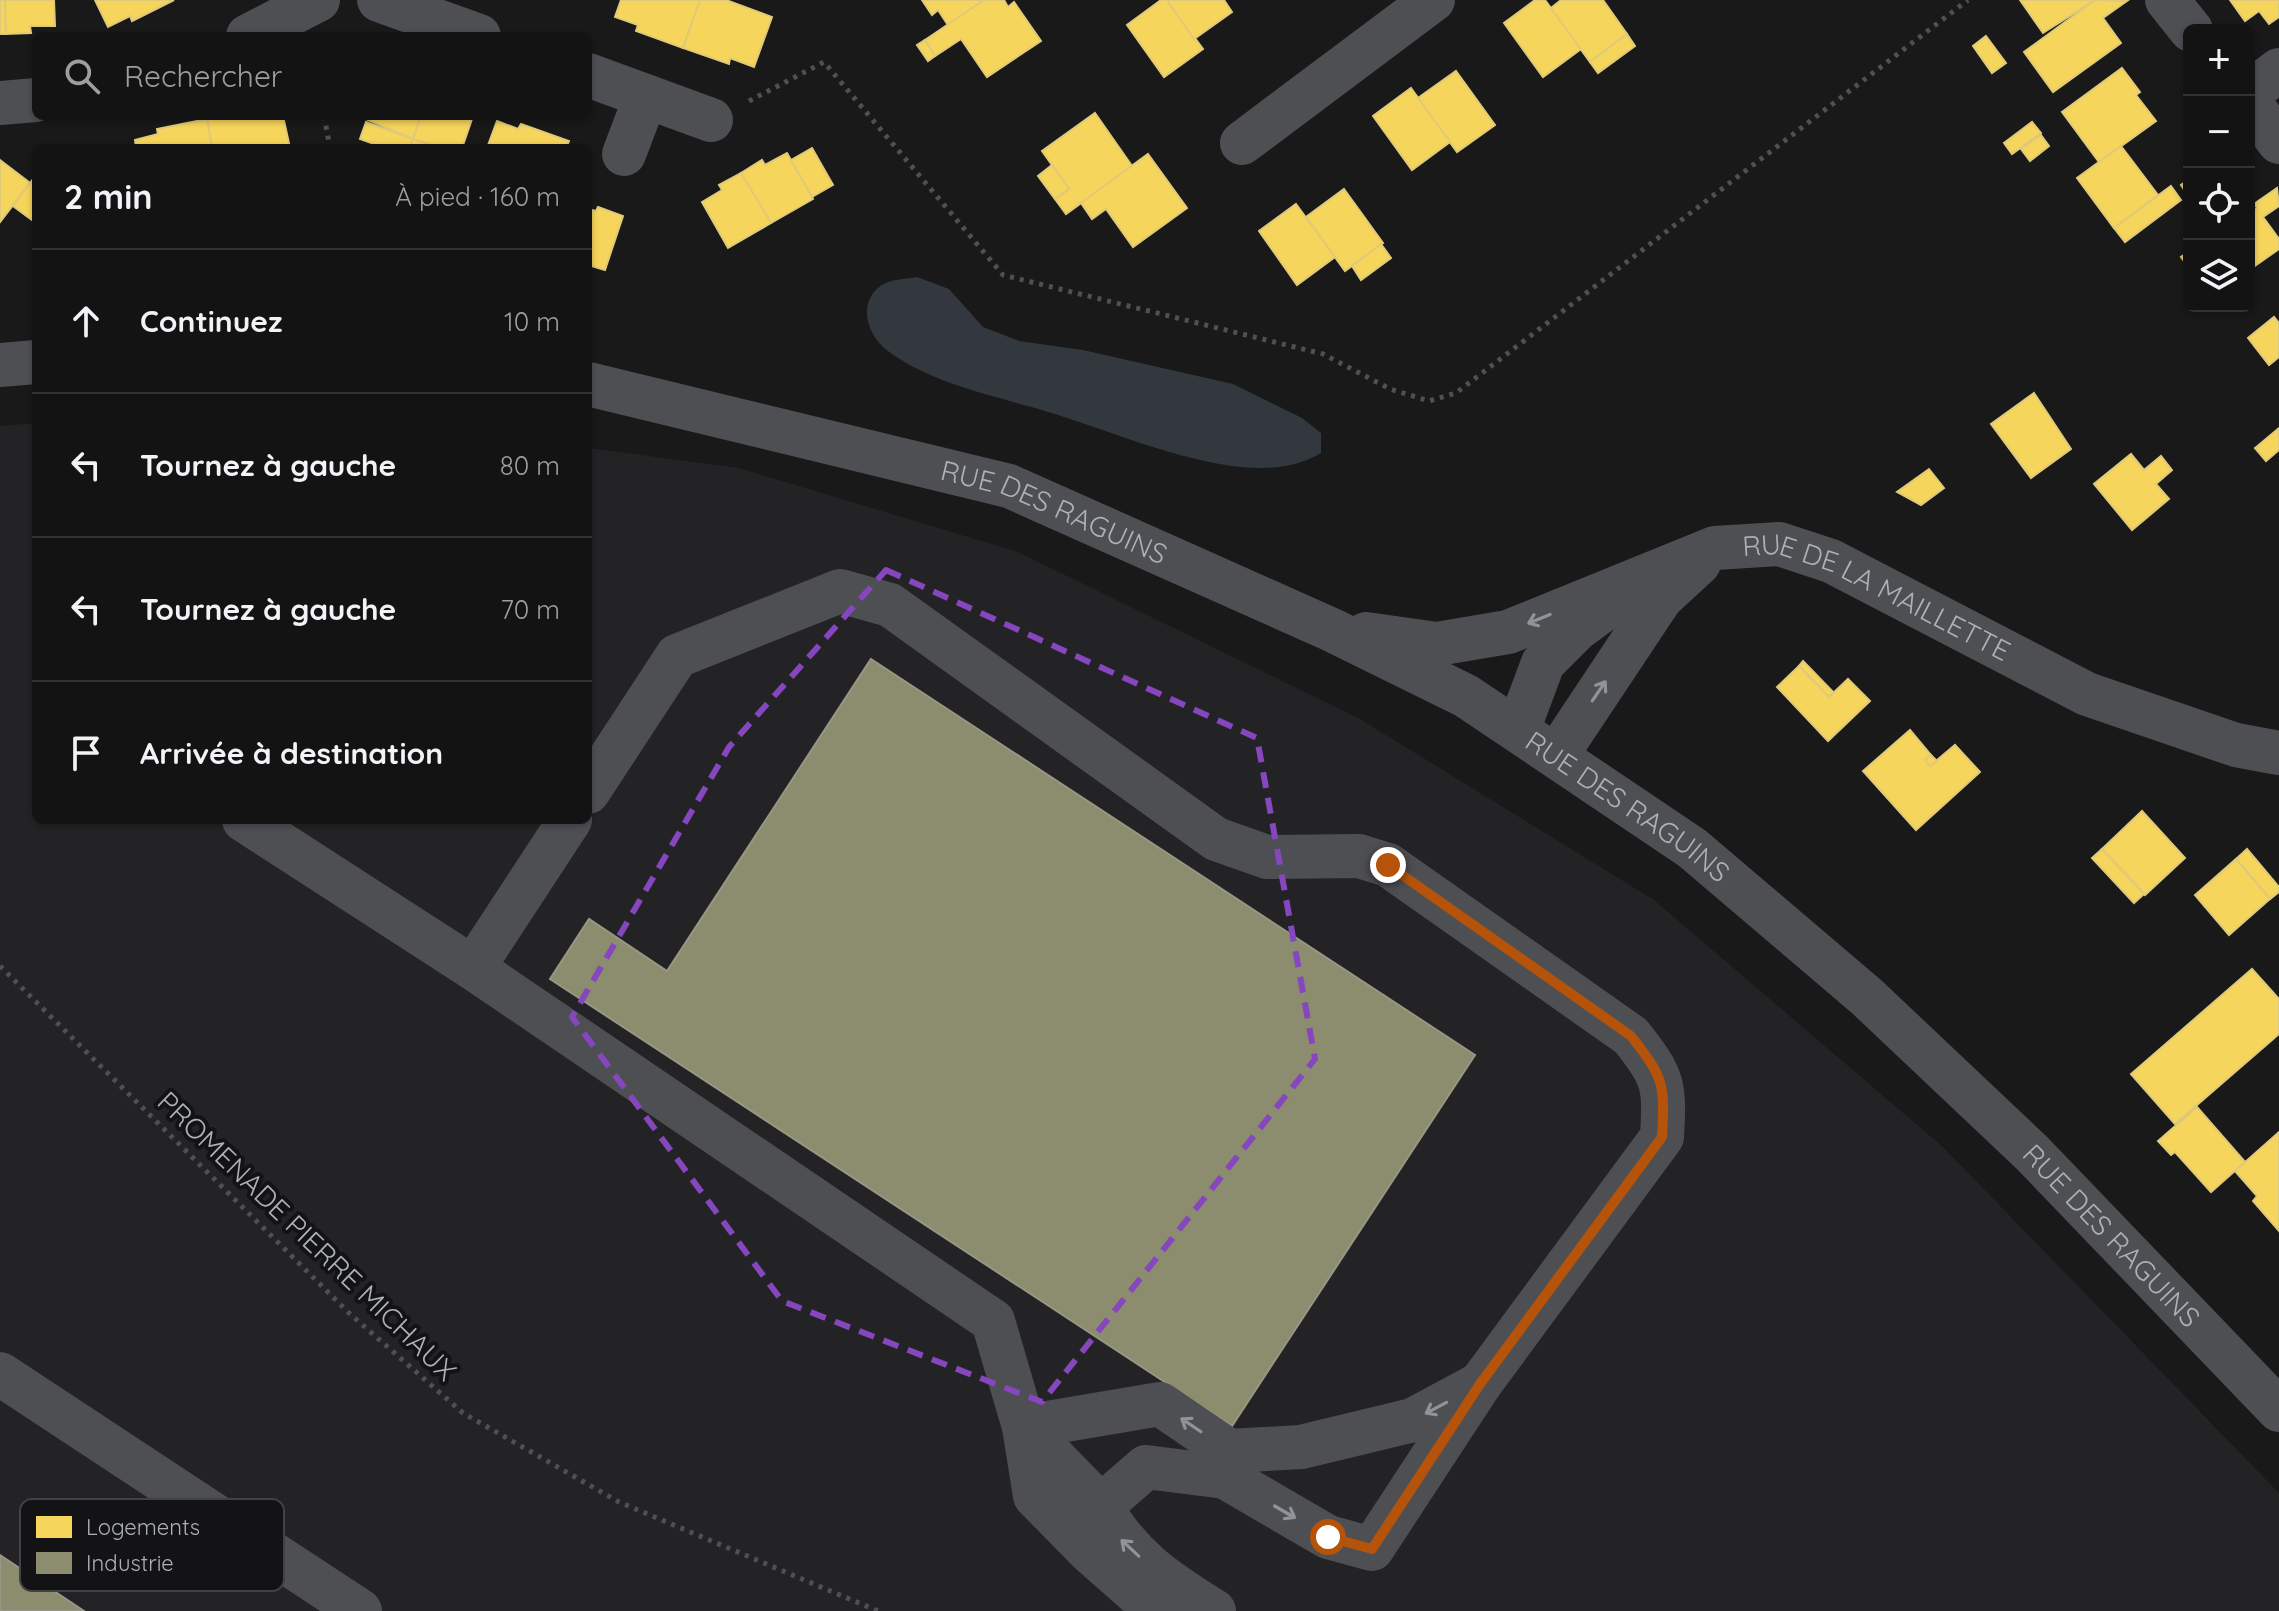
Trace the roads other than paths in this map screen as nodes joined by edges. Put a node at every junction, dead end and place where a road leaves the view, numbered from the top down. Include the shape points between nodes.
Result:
1 (318, 0) edge
2 (379, 0) edge
3 (1433, 0) edge
4 (2167, 0) edge
5 (2186, 24) edge
6 (256, 32) edge
7 (468, 32) edge
8 (2279, 70) edge
9 (592, 76) edge
10 (2255, 88) edge
11 (646, 96) junction
12 (32, 100) edge
13 (0, 103) edge
14 (2255, 110) edge
15 (711, 120) road end
16 (2279, 142) edge
17 (1242, 143) dead end
18 (624, 154) dead end
19 (32, 362) edge
20 (0, 365) edge
21 (592, 385) edge
22 (1715, 548) junction
23 (1655, 572) junction
24 (1332, 630) junction
25 (1518, 730) junction
26 (2279, 753) edge
27 (1556, 756) junction
28 (592, 786) edge
29 (250, 824) edge
30 (567, 824) edge
31 (473, 968) junction
32 (0, 1374) edge
33 (1480, 1384) junction
34 (2279, 1410) edge
35 (1024, 1427) junction
36 (190, 1499) edge
37 (1101, 1506) junction
38 (284, 1561) edge
39 (360, 1611) edge
40 (1157, 1611) edge
41 (1214, 1611) edge

1 - 6 street
2 - 7 street
3 - 17 street
4 - 5 street
8 - 10 street
9 - 11 street
11 - 15 street
11 - 18 street
12 - 13 street
14 - 16 street
19 - 20 street
21 - 24 street, RUE DES RAGUINS via 1009,486
22 - 23 street
22 - 26 street, RUE DE LA MAILLETTE via 1779,544 1831,561 2087,694 2236,745
27 -> 22 street, RUE DE LA MAILLETTE via 1661,598
23 -> 24 street via 1508,632 1437,644
23 - 25 street via 1577,629 1543,663
24 - 25 street, RUE DES RAGUINS via 1466,696
25 - 27 street, RUE DES RAGUINS
27 - 34 street, RUE DES RAGUINS via 1692,848 1867,997 2032,1153
28 - 33 street via 677,656 840,591 890,605 1216,839 1267,857 1359,856 1388,865 1631,1036 1651,1062 1664,1092 1662,1137
29 - 31 street
30 - 31 street
31 - 35 street via 993,1321
32 - 36 street
33 -> 35 street via 1413,1420 1301,1447 1229,1451 1160,1404
37 -> 33 street via 1146,1467 1225,1477 1328,1537 1372,1549
35 - 37 street
35 - 40 street via 1035,1496
41 -> 37 street via 1163,1579 1118,1538
38 - 39 street

